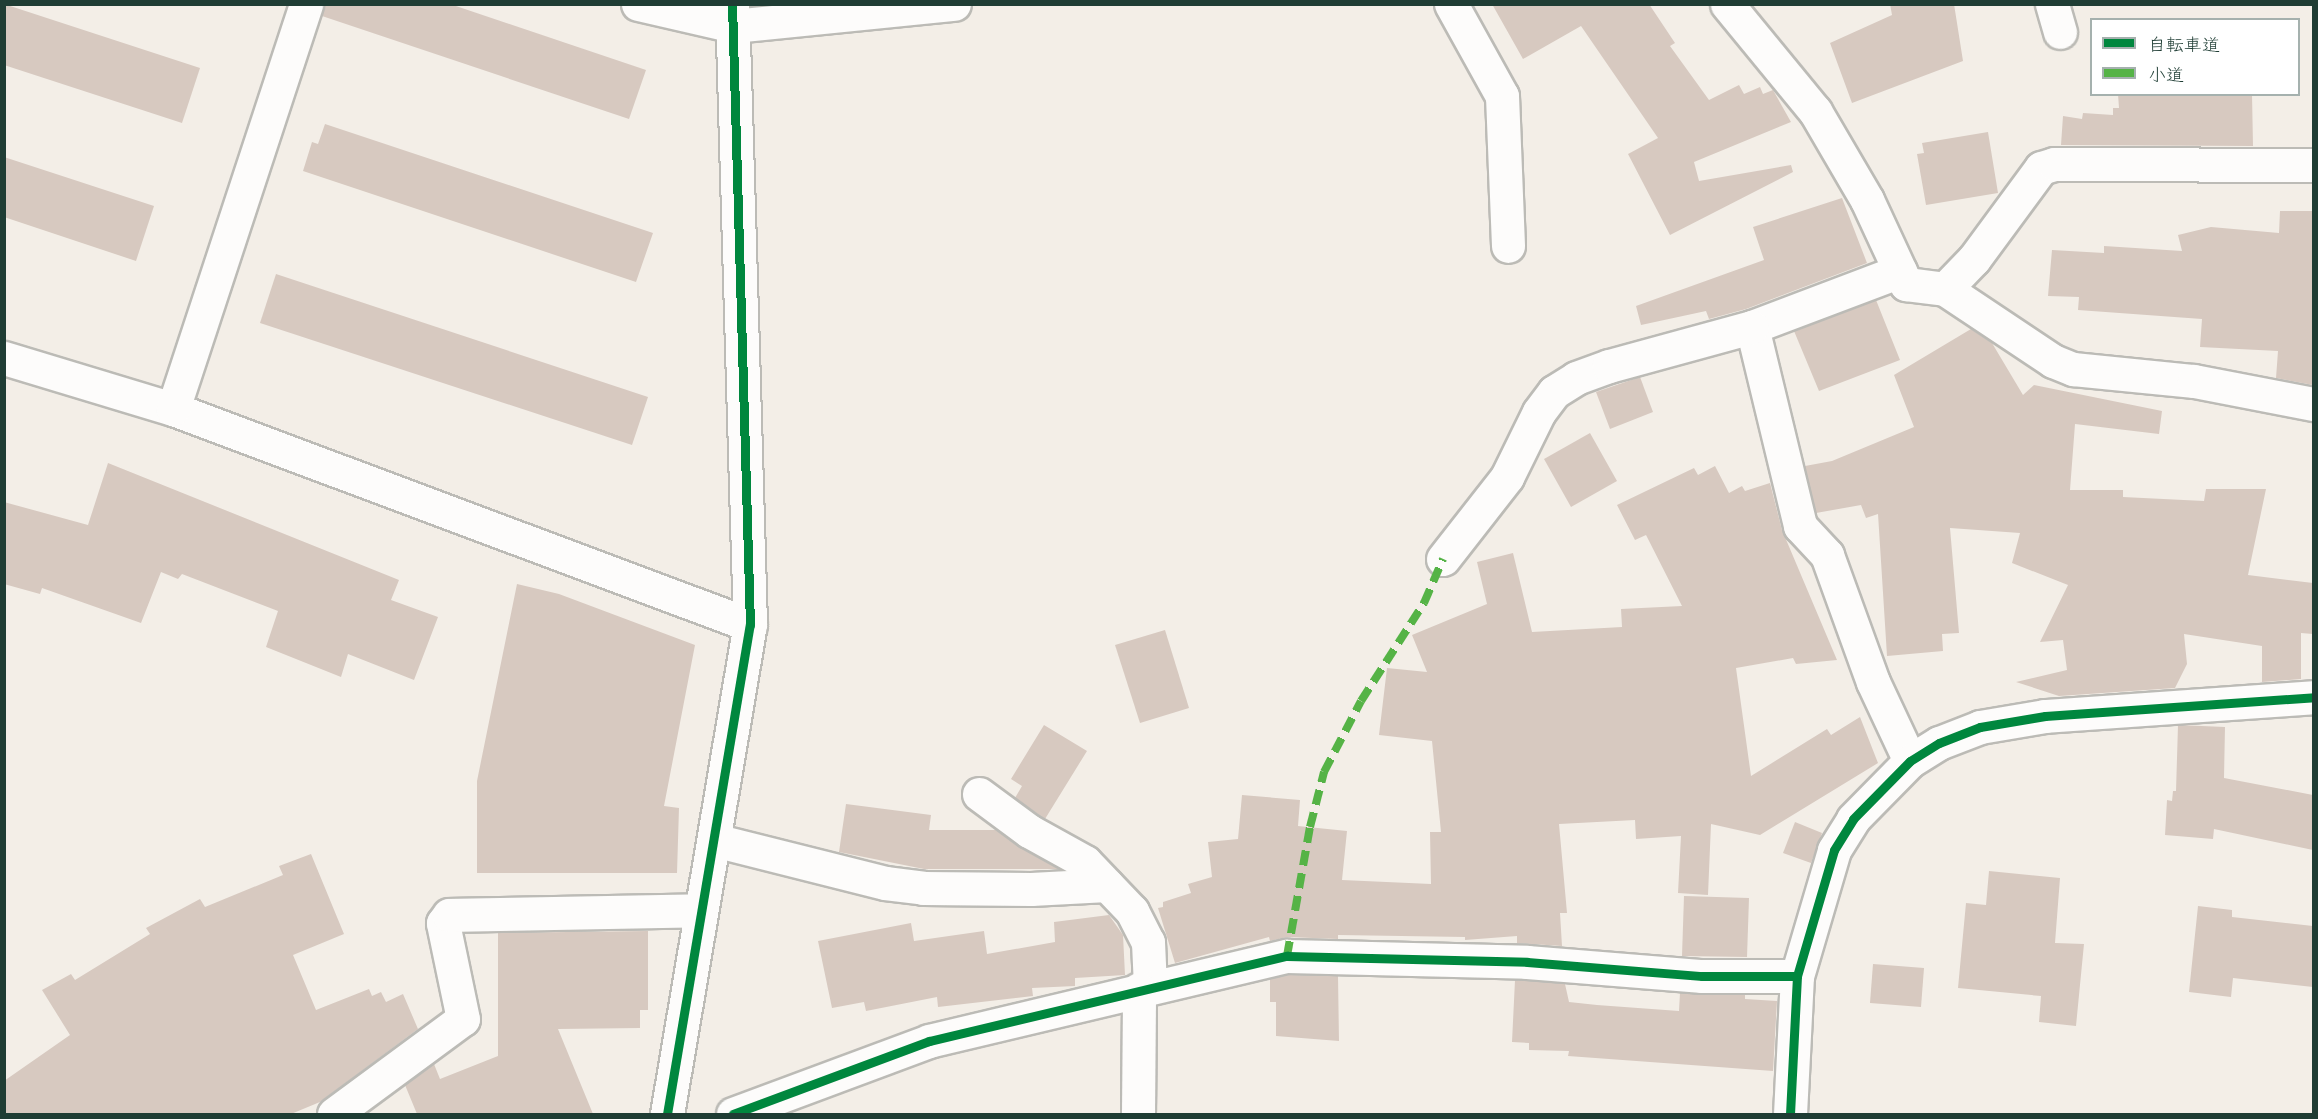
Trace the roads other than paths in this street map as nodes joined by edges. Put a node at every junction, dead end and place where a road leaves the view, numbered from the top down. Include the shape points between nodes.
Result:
1 (306, 4) edge
2 (638, 4) edge
3 (954, 4) edge
4 (1451, 4) edge
5 (1727, 4) edge
6 (732, 15) edge
7 (2313, 165) edge
8 (1508, 246) dead end
9 (1900, 270) junction
10 (1945, 289) junction
11 (1752, 327) junction
12 (4, 358) edge
13 (2313, 404) edge
14 (172, 409) junction
15 (1443, 559) dead end
16 (750, 625) junction
17 (2313, 697) edge
18 (1910, 761) junction
19 (979, 794) dead end
20 (714, 840) junction
21 (1107, 885) junction
22 (699, 910) junction
23 (1797, 976) junction
24 (1145, 987) junction
25 (334, 1114) edge
26 (667, 1114) edge
27 (733, 1114) edge
28 (1138, 1114) edge
29 (1790, 1114) edge

1 - 14 street
2 - 6 street
3 - 6 street
4 - 8 street via 1502,96
5 - 9 street via 1815,111 1867,200
6 - 16 street
7 - 10 street via 2054,164 2041,168 1974,259
9 - 10 street via 1906,284
9 - 11 street
10 - 13 street via 2053,361 2073,369 2194,381
11 - 15 street via 1610,366 1576,378 1554,392 1539,412 1507,477
11 - 18 street via 1800,526 1827,555 1873,682
12 - 14 street
14 - 16 street
16 - 20 street
17 - 18 street via 2045,716 1980,727 1939,743
18 - 23 street via 1853,819 1834,850
19 - 21 street via 1029,831 1085,862
20 - 21 street via 913,887 1031,889
20 - 22 street
21 - 24 street via 1132,911 1148,942
22 - 25 street via 449,915 443,923 463,1019
22 - 26 street
23 - 24 street via 1702,976 1527,962 1287,956
23 - 29 street
24 - 27 street via 929,1041
24 - 28 street

